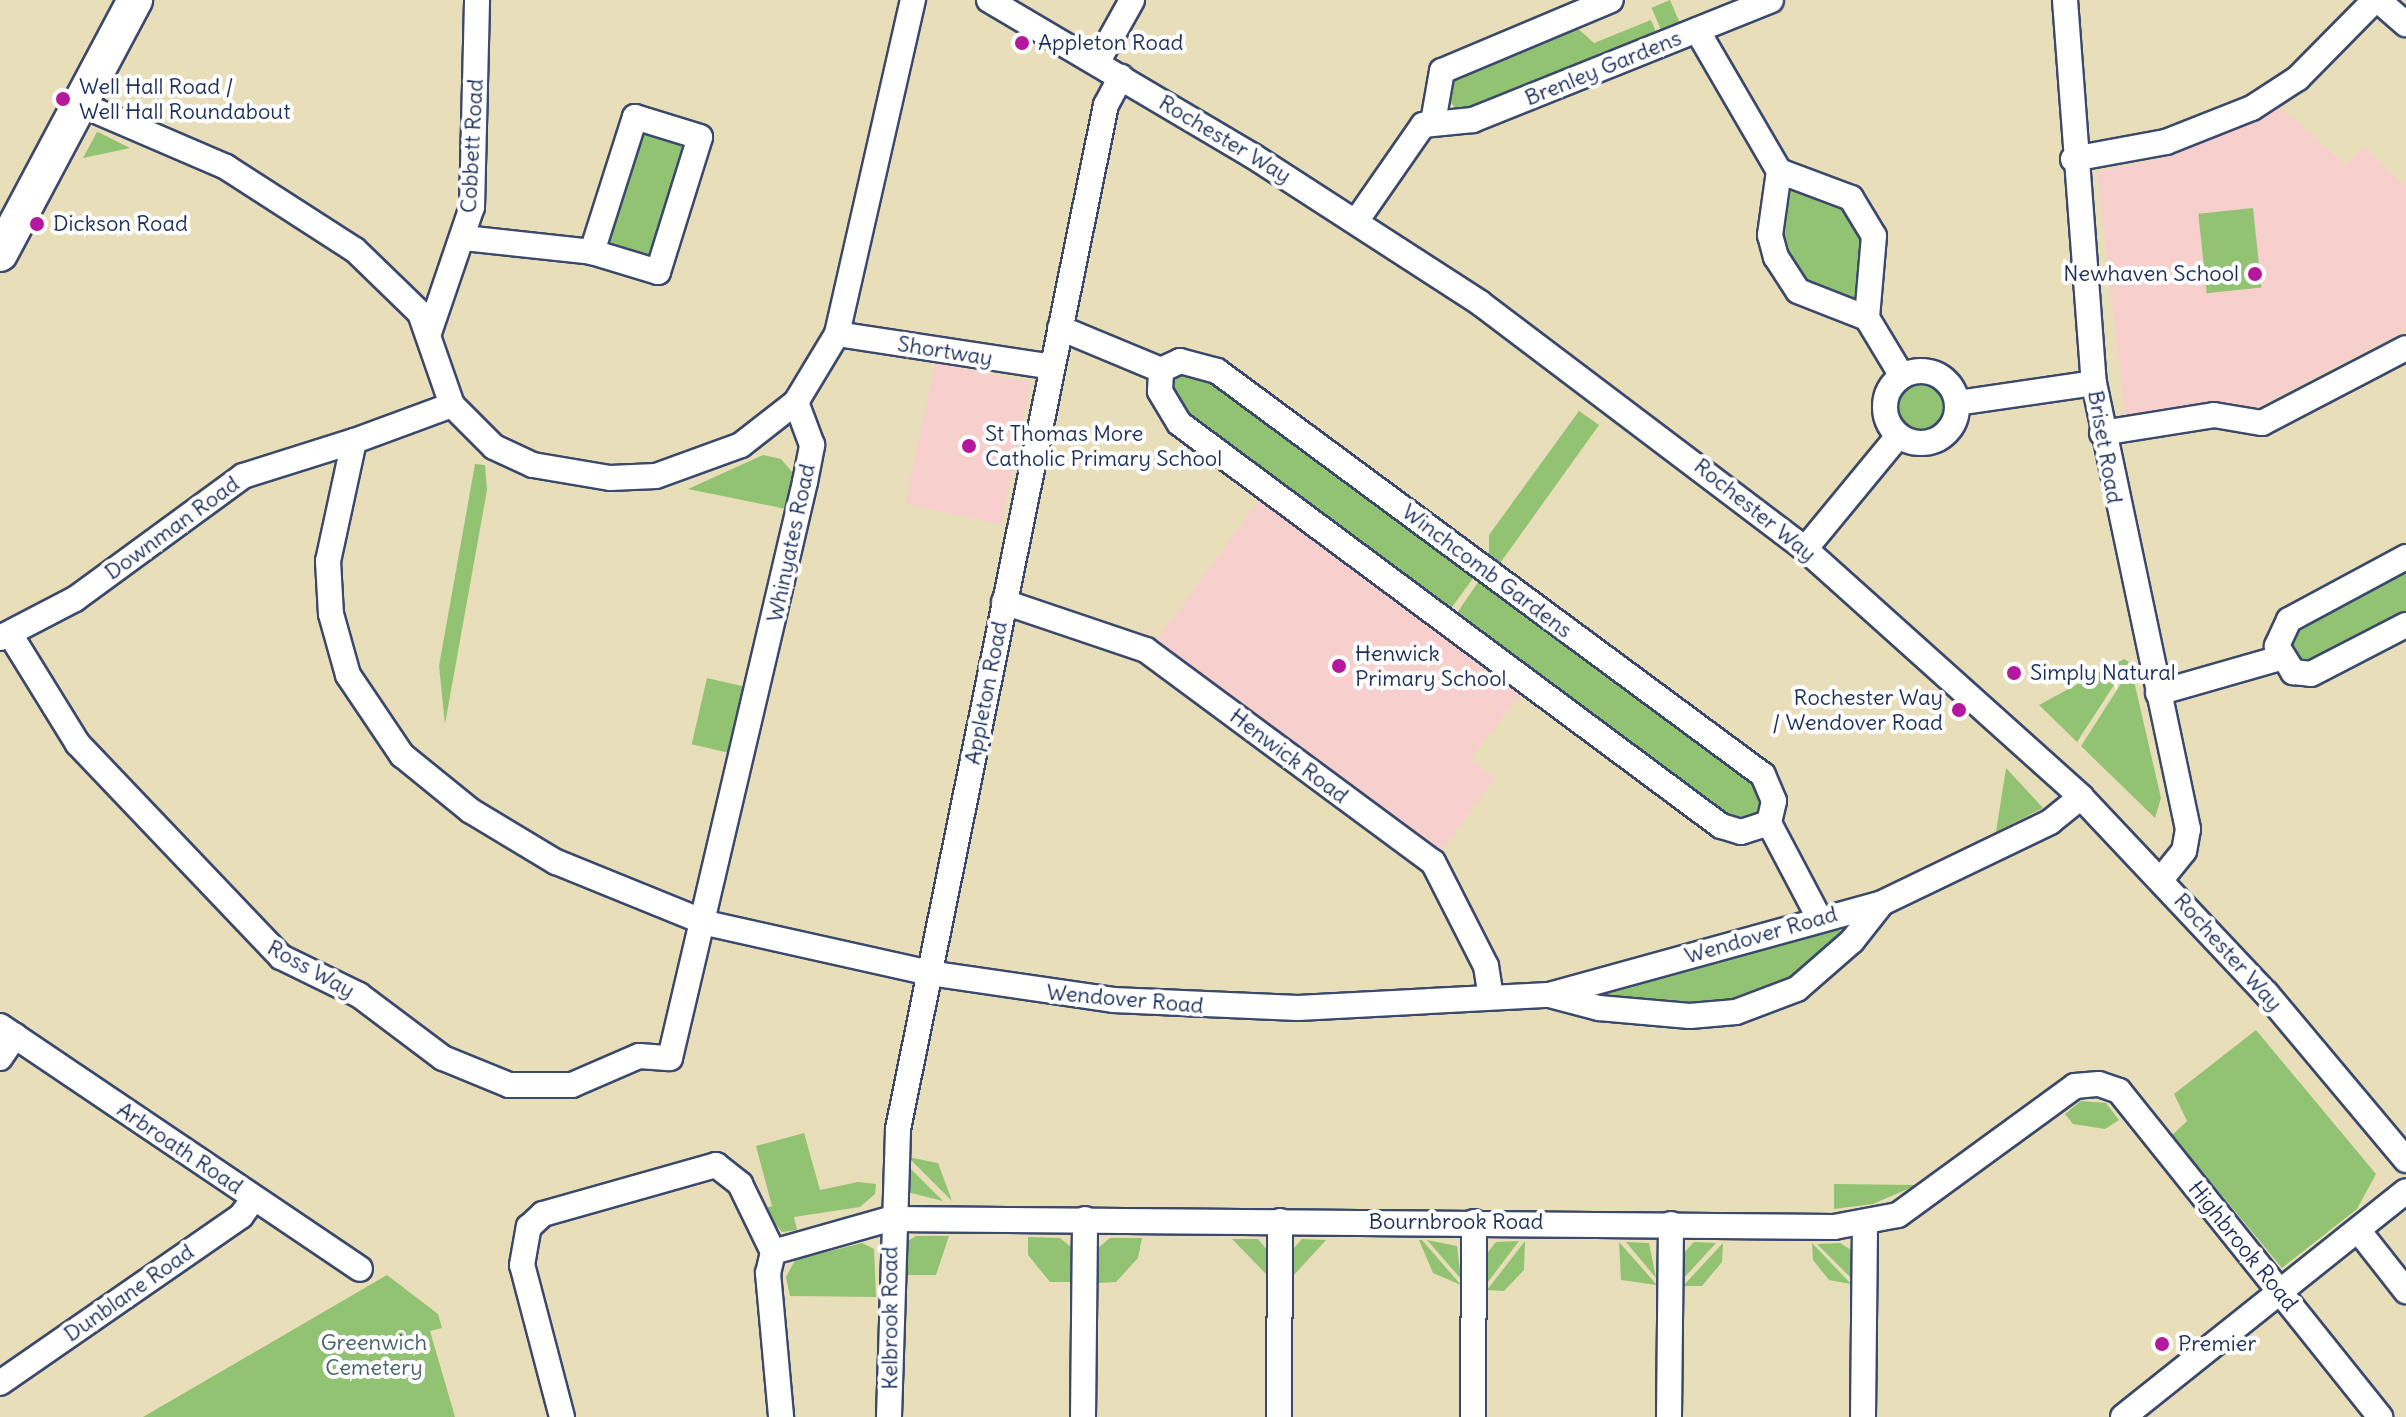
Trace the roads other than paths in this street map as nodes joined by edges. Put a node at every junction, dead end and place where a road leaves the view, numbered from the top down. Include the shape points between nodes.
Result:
1 (135, 0) edge
2 (477, 0) edge
3 (913, 0) edge
4 (989, 0) edge
5 (1132, 0) edge
6 (1611, 0) edge
7 (1771, 0) edge
8 (2065, 0) edge
9 (2376, 0) edge
10 (2406, 24) edge
11 (1697, 30) junction
12 (1097, 63) junction
13 (1121, 77) junction
14 (82, 105) junction
15 (1433, 122) junction
16 (2073, 159) junction
17 (1779, 171) junction
18 (1357, 220) junction
19 (464, 238) junction
20 (592, 252) junction
21 (0, 254) edge
22 (1867, 318) junction
23 (1060, 328) junction
24 (429, 333) junction
25 (837, 334) junction
26 (2406, 348) edge
27 (1052, 367) junction
28 (1161, 370) junction
29 (1902, 376) junction
30 (2094, 383) junction
31 (796, 402) junction
32 (1957, 403) junction
33 (452, 405) junction
34 (2102, 433) junction
35 (1898, 436) junction
36 (354, 441) junction
37 (1805, 549) junction
38 (2406, 557) edge
39 (1004, 602) junction
40 (2406, 625) edge
41 (5, 636) edge
42 (2280, 658) junction
43 (2158, 693) junction
44 (2081, 797) junction
45 (1769, 823) junction
46 (2161, 879) junction
47 (1882, 903) junction
48 (1819, 918) junction
49 (706, 923) junction
50 (929, 973) junction
51 (1549, 995) junction
52 (1491, 997) junction
53 (7, 1031) edge
54 (677, 1051) joint
55 (0, 1058) edge
56 (2099, 1084) joint
57 (2406, 1160) edge
58 (2406, 1191) edge
59 (254, 1198) junction
60 (890, 1219) junction
61 (1085, 1219) junction
62 (1280, 1221) junction
63 (1474, 1222) junction
64 (1865, 1223) junction
65 (1671, 1224) junction
66 (2358, 1230) junction
67 (773, 1252) junction
68 (360, 1269) dead end
69 (2406, 1291) edge
70 (2281, 1294) junction
71 (0, 1383) edge
72 (562, 1417) edge
73 (781, 1417) edge
74 (889, 1417) edge
75 (1083, 1417) edge
76 (1279, 1417) edge
77 (1473, 1417) edge
78 (1669, 1417) edge
79 (1863, 1417) edge
80 (2123, 1417) edge
81 (2380, 1417) edge

1 - 14 highway
2 - 19 street, Cobbett Road via 475,173
3 - 25 street
4 - 12 street, Rochester Way
5 - 12 street
6 - 15 street via 1442,71
7 - 11 street, Brenley Gardens
8 - 16 street, Briset Road
9 - 10 street
9 - 16 street via 2298,78 2252,108 2166,142
11 - 15 street, Brenley Gardens via 1473,120
11 - 17 street
12 - 13 street, Rochester Way
13 - 18 street, Rochester Way
13 - 23 street, Appleton Road via 1106,105
14 - 21 highway
14 - 24 street via 198,153 314,220 407,295
15 - 18 street via 1415,131
16 - 30 street, Briset Road
17 - 22 street via 1770,235 1776,257 1798,291
17 - 22 street via 1851,198 1868,225 1877,243
18 - 37 street, Rochester Way via 1609,395
19 - 20 street
19 - 24 street, Cobbett Road
20 - 20 street via 635,117 700,137 658,272
22 - 29 street
23 - 27 street, Appleton Road
23 - 28 street, Winchcomb Gardens
24 - 33 street
25 - 27 street, Shortway
25 - 31 street
26 - 34 street via 2262,423 2214,415
27 - 39 street, Appleton Road
28 - 45 street via 1165,407 1263,486 1721,826 1741,832
28 - 45 street, Winchcomb Gardens via 1180,361 1217,371 1763,775 1774,801
29 - 32 street via 1937,375
29 - 35 street via 1885,405
30 - 32 street
30 - 34 street, Briset Road
31 - 33 street via 767,428 699,465 610,478 533,465 494,447
31 - 49 street, Whinyates Road via 812,445
32 - 35 street via 1951,426 1933,441
33 - 36 street, Downman Road
34 - 43 street, Briset Road
35 - 37 street
36 - 41 street, Downman Road via 243,476 75,599
36 - 49 street, Wendover Road via 352,475 331,537 328,589 348,675 382,731 437,785 510,837 594,880
37 - 44 street, Rochester Way
38 - 42 street via 2289,620 2279,631
39 - 50 street, Appleton Road
39 - 52 street, Henwick Road via 1146,650 1433,862 1486,966
40 - 42 street via 2311,674 2293,672
41 - 54 street, Ross Way via 78,744 281,957 359,995 443,1058 509,1085 572,1085 628,1059 661,1060
42 - 43 street
43 - 46 street, Briset Road via 2188,829 2184,851
44 - 46 street, Rochester Way
44 - 47 street, Wendover Road via 2050,822
45 - 48 street, Winchcomb Gardens
46 - 57 street, Rochester Way
47 - 48 street, Wendover Road
47 - 51 street, Wendover Road via 1827,966 1797,989 1736,1012 1599,1008
48 - 51 street, Wendover Road
49 - 50 street, Wendover Road
49 - 54 street, Whinyates Road
50 - 52 street, Wendover Road via 1204,1006
50 - 60 street, Appleton Road via 898,1129
51 - 52 street, Wendover Road
53 - 55 street
53 - 59 street, Arbroath Road
56 - 64 street, Bournbrook Road via 2075,1086 1933,1196
56 - 70 street, Highbrook Road via 2119,1091
58 - 66 street
59 - 68 street, Arbroath Road
59 - 71 street, Dunblane Road via 241,1216
60 - 61 street, Bournbrook Road
60 - 67 street, Bournbrook Road
60 - 74 street, Kelbrook Road
61 - 62 street, Bournbrook Road
61 - 75 street
62 - 63 street, Bournbrook Road
62 - 76 street
63 - 65 street, Bournbrook Road
63 - 77 street
64 - 65 street, Bournbrook Road
64 - 79 street
65 - 78 street
66 - 69 street
66 - 70 street
67 - 72 street via 740,1184 716,1165 543,1214 529,1227 522,1265
67 - 73 street via 768,1273
70 - 80 street
70 - 81 street, Highbrook Road

